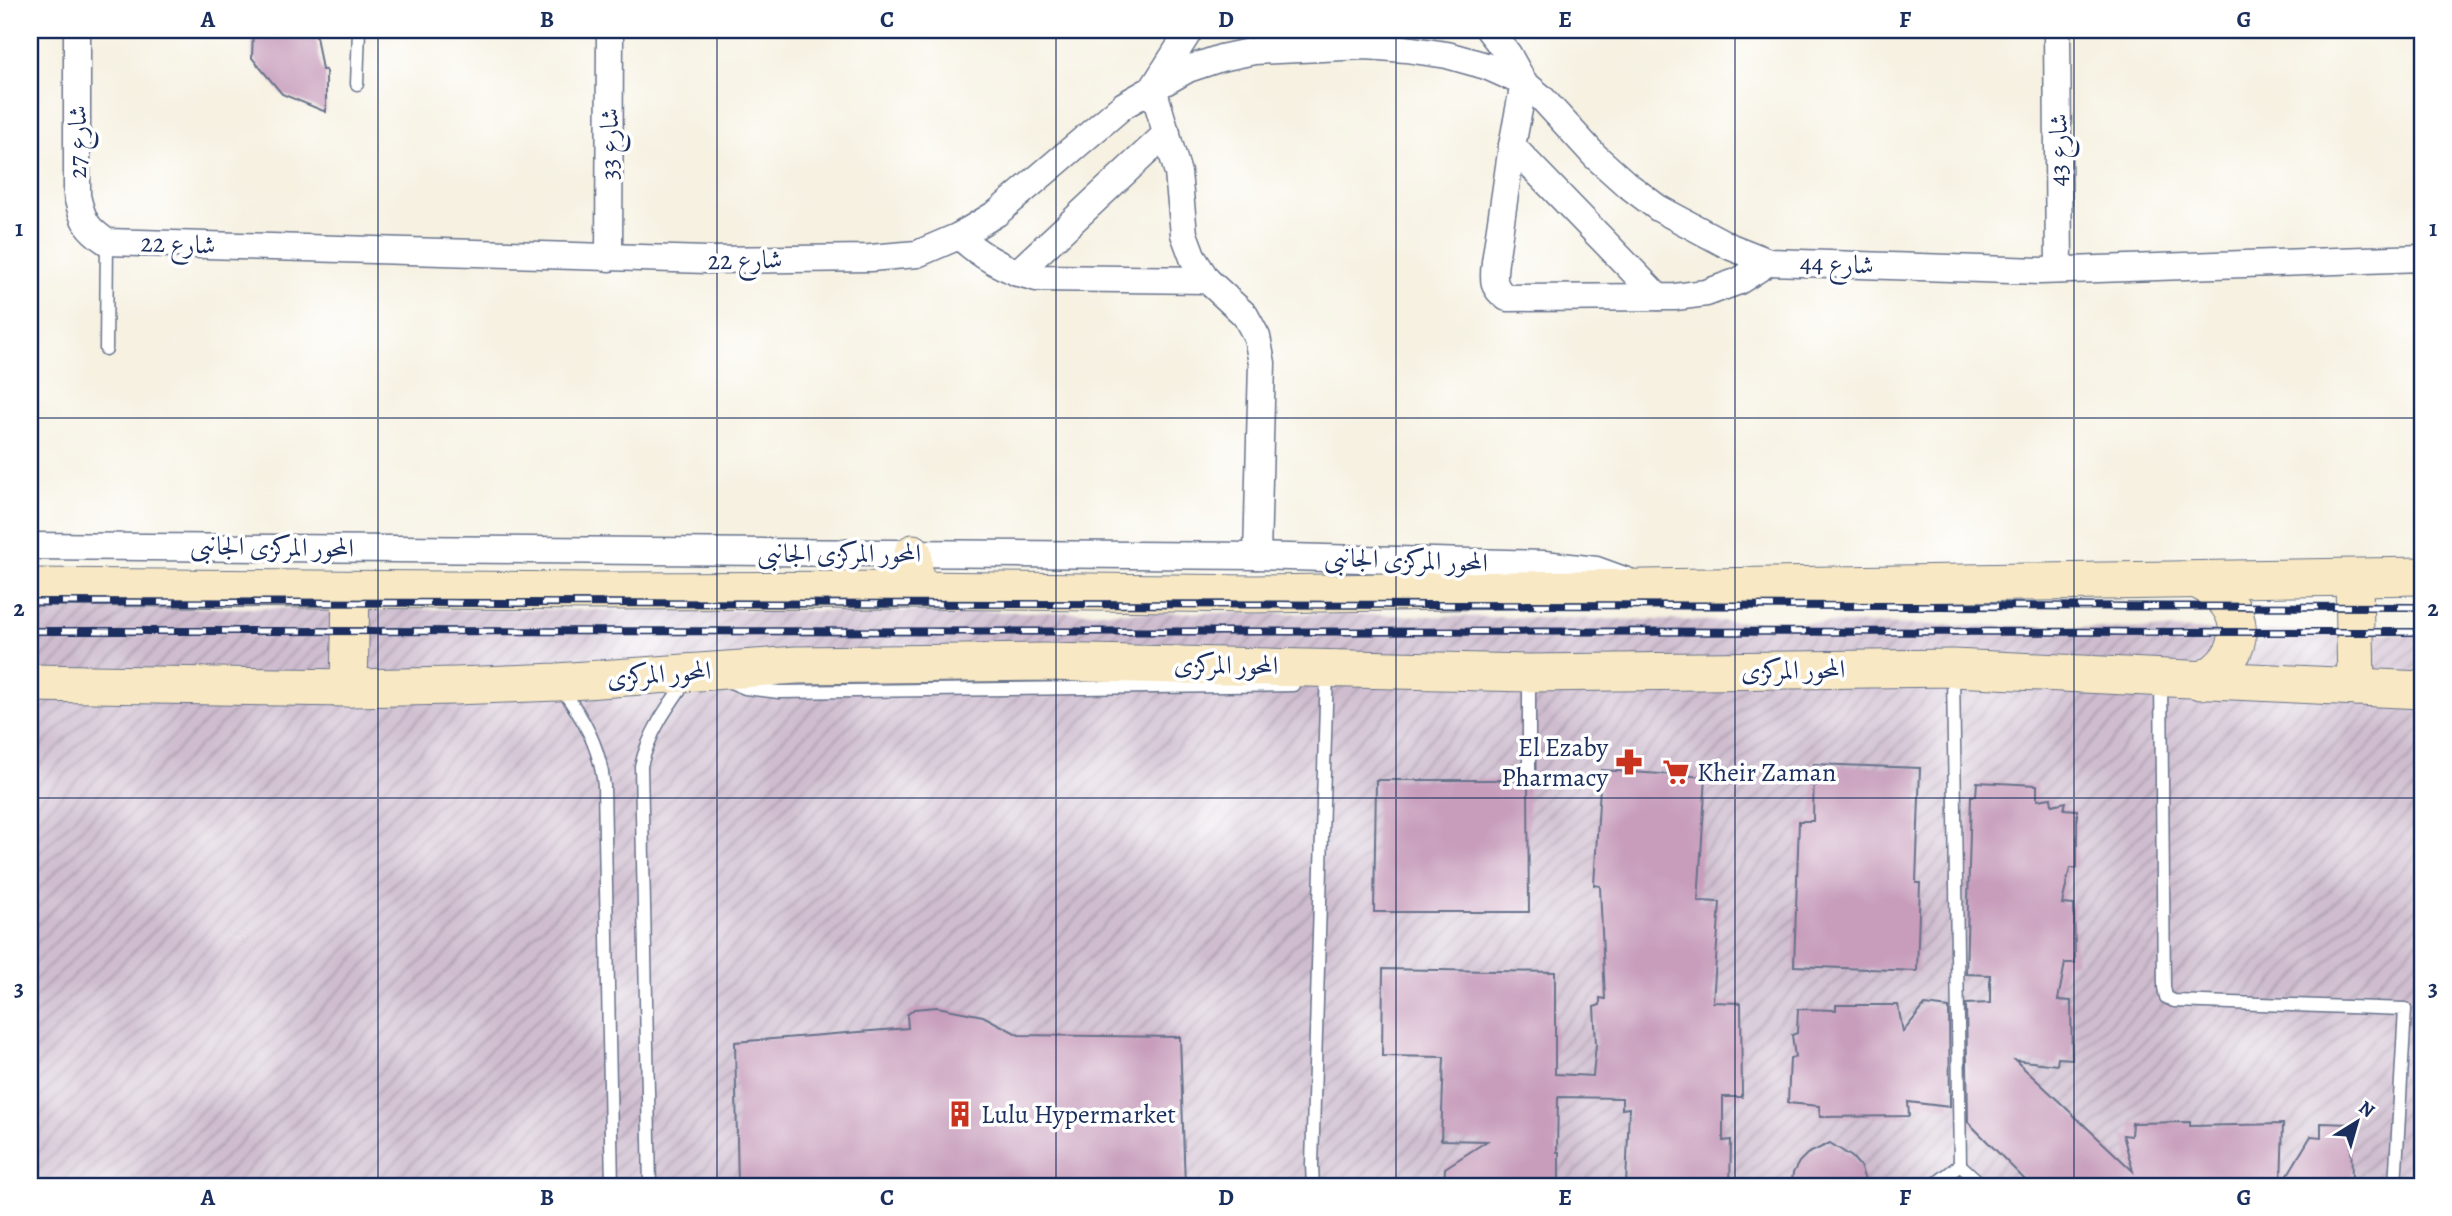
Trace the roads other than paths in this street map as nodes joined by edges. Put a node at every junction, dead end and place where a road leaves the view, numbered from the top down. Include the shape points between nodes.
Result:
1 (77, 30) edge
2 (359, 30) edge
3 (610, 30) edge
4 (1190, 30) edge
5 (1489, 30) edge
6 (2057, 30) edge
7 (1369, 38) edge
8 (1314, 39) edge
9 (1524, 83) junction
10 (357, 84) dead end
11 (1153, 88) junction
12 (1167, 133) junction
13 (1512, 146) junction
14 (959, 236) junction
15 (107, 242) junction
16 (608, 258) junction
17 (2422, 258) edge
18 (1769, 262) junction
19 (2059, 270) junction
20 (1017, 274) junction
21 (1207, 280) junction
22 (1658, 297) junction
23 (106, 349) dead end
24 (30, 546) edge
25 (913, 553) junction
26 (1257, 556) junction
27 (2422, 576) edge
28 (2354, 578) junction
29 (2199, 581) junction
30 (30, 587) edge
31 (1643, 589) junction
32 (351, 590) junction
33 (915, 590) junction
34 (1953, 668) junction
35 (699, 670) junction
36 (1529, 673) junction
37 (2161, 679) junction
38 (1317, 681) junction
39 (2201, 681) junction
40 (557, 682) junction
41 (30, 683) edge
42 (2356, 687) junction
43 (349, 688) junction
44 (2422, 690) edge
45 (1529, 778) dead end
46 (1961, 1165) junction
47 (612, 1186) edge
48 (650, 1186) edge
49 (1313, 1186) edge
50 (1933, 1186) edge
51 (1983, 1186) edge
52 (2395, 1186) edge

1 - 15 street, شارع 27 via 77,196 89,230
2 - 10 lane
3 - 16 street, شارع 33
4 - 11 street
5 - 9 street
6 - 19 street, شارع 43
7 - 8 street, شارع 44
7 - 9 street, شارع 44 via 1486,66
8 - 11 street, شارع 22 via 1221,58
9 - 13 street
9 - 18 street, شارع 44 via 1595,156 1658,208
11 - 12 street
11 - 14 street, شارع 22 via 1092,131 997,213
12 - 20 street
12 - 21 street via 1178,173 1184,234
13 - 22 street
13 - 22 street via 1493,281 1498,292 1507,298
14 - 16 street, شارع 22 via 917,254 870,258
14 - 20 street via 976,252
15 - 16 street, شارع 22
15 - 23 lane
17 - 19 street, شارع 44
18 - 19 street, شارع 44
18 - 22 street via 1739,281 1706,293
20 - 21 street
21 - 26 street via 1245,315 1257,337 1262,363
24 - 25 street, المحور المركزى الجانبى
25 - 26 street, المحور المركزى الجانبى
25 - 33 main road
26 - 31 street, المحور المركزى الجانبى via 1570,566 1596,570
27 - 28 main road
28 - 29 main road
28 - 42 main road
29 - 31 main road
29 - 39 main road via 2227,599 2238,630 2228,662
30 - 32 main road
31 - 33 main road via 1263,594
32 - 33 main road
32 - 43 main road
34 - 36 main road, المحور المركزى
34 - 37 main road, المحور المركزى
34 - 46 lane
35 - 38 main road, المحور المركزى via 973,662
35 - 40 main road, المحور المركزى
35 - 48 lane via 654,728 641,766
36 - 38 main road, المحور المركزى
36 - 45 lane
37 - 39 main road, المحور المركزى
37 - 52 lane via 2166,997 2174,1001 2405,1009
38 - 49 lane
39 - 42 main road, المحور المركزى
40 - 43 main road, المحور المركزى
40 - 47 lane via 592,735 604,786
41 - 43 main road, المحور المركزى
42 - 44 main road, المحور المركزى
46 - 50 lane
46 - 51 lane

